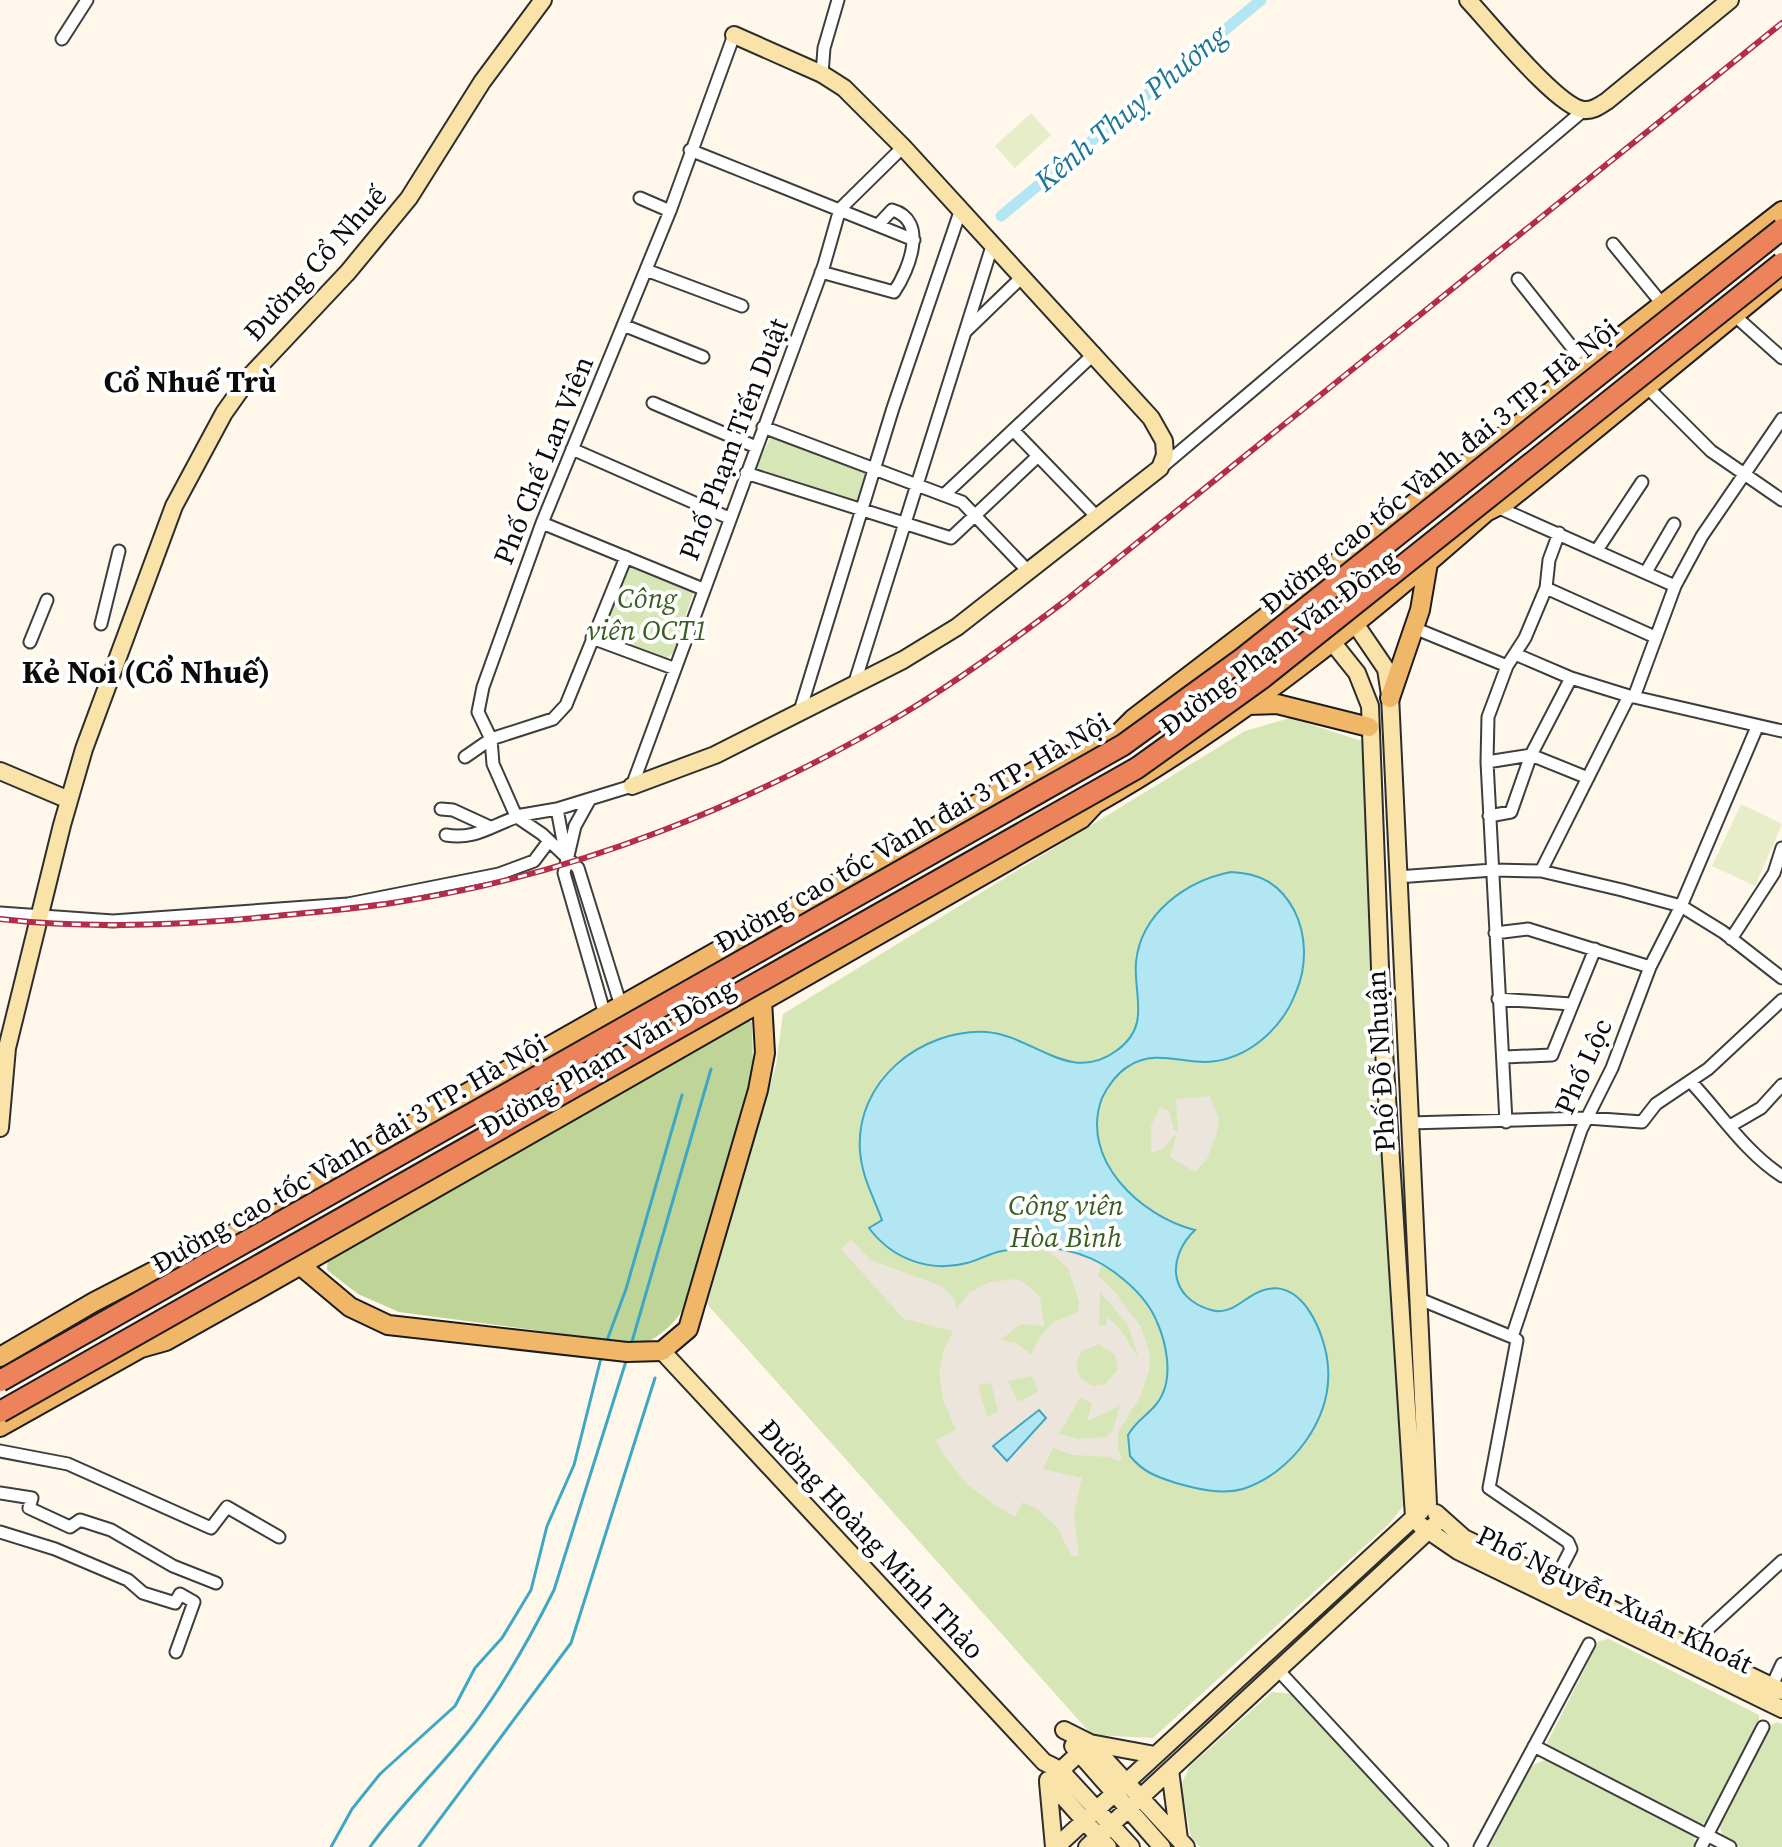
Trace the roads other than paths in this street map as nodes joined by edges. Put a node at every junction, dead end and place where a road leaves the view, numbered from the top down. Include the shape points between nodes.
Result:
1 (87, 0) edge
2 (543, 0) edge
3 (838, 0) edge
4 (1468, 0) edge
5 (1730, 0) edge
6 (734, 35) joint
7 (62, 39) dead end
8 (822, 74) junction
9 (1584, 110) junction
10 (903, 147) junction
11 (690, 150) junction
12 (640, 198) dead end
13 (840, 209) junction
14 (961, 209) junction
15 (670, 211) junction
16 (1782, 211) edge
17 (1782, 222) edge
18 (878, 225) junction
19 (1782, 229) edge
20 (914, 240) junction
21 (993, 243) junction
22 (1613, 244) dead end
23 (1782, 265) edge
24 (646, 270) junction
25 (821, 272) junction
26 (1023, 276) junction
27 (1782, 276) edge
28 (1518, 279) dead end
29 (1663, 305) junction
30 (742, 306) dead end
31 (1734, 315) junction
32 (623, 325) junction
33 (965, 332) junction
34 (1095, 353) junction
35 (703, 357) dead end
36 (1782, 358) edge
37 (1586, 365) junction
38 (1646, 386) junction
39 (653, 403) dead end
40 (1522, 422) junction
41 (1780, 426) edge
42 (763, 427) junction
43 (1014, 431) junction
44 (756, 447) junction
45 (572, 449) junction
46 (1038, 456) junction
47 (876, 468) junction
48 (1160, 468) junction
49 (746, 473) junction
50 (1744, 475) junction
51 (1642, 482) dead end
52 (918, 483) junction
53 (945, 494) junction
54 (1782, 500) edge
55 (1491, 509) junction
56 (862, 510) junction
57 (976, 515) junction
58 (729, 518) junction
59 (1098, 518) junction
60 (542, 523) junction
61 (1674, 524) dead end
62 (905, 525) junction
63 (1559, 533) junction
64 (1597, 550) junction
65 (119, 551) dead end
66 (626, 557) junction
67 (1428, 563) junction
68 (1028, 571) junction
69 (1646, 572) junction
70 (1318, 578) junction
71 (1675, 586) junction
72 (1546, 588) junction
73 (703, 589) junction
74 (1295, 596) junction
75 (47, 600) dead end
76 (101, 624) dead end
77 (1356, 625) junction
78 (1414, 628) junction
79 (1655, 637) junction
80 (592, 638) junction
81 (30, 642) dead end
82 (1333, 643) junction
83 (1515, 654) junction
84 (1507, 666) junction
85 (673, 668) junction
86 (1571, 678) junction
87 (853, 686) junction
88 (1631, 697) junction
89 (1390, 698) junction
90 (1248, 705) junction
91 (799, 714) junction
92 (1133, 719) junction
93 (1369, 727) junction
94 (1757, 727) junction
95 (1782, 731) edge
96 (491, 739) junction
97 (1531, 755) junction
98 (465, 757) dead end
99 (1487, 762) junction
100 (0, 771) edge
101 (1588, 778) junction
102 (632, 786) junction
103 (590, 799) junction
104 (69, 800) junction
105 (1095, 804) junction
106 (441, 809) dead end
107 (557, 809) junction
108 (1489, 816) junction
109 (517, 817) junction
110 (490, 827) junction
111 (446, 835) dead end
112 (549, 841) junction
113 (1782, 848) edge
114 (567, 862) junction
115 (1780, 865) edge
116 (1493, 870) junction
117 (1541, 871) junction
118 (1397, 877) junction
119 (1681, 906) junction
120 (0, 913) edge
121 (40, 916) junction
122 (1495, 933) junction
123 (1731, 939) junction
124 (1595, 949) junction
125 (1650, 967) junction
126 (1782, 978) edge
127 (1498, 999) junction
128 (762, 1000) junction
129 (1782, 1000) edge
130 (1571, 1004) junction
131 (613, 1010) junction
132 (1505, 1057) junction
133 (1691, 1082) junction
134 (1782, 1085) edge
135 (1587, 1118) junction
136 (1506, 1122) junction
137 (1409, 1123) junction
138 (1730, 1126) junction
139 (0, 1128) edge
140 (1782, 1176) edge
141 (1392, 1186) junction
142 (1412, 1186) junction
143 (287, 1207) junction
144 (300, 1265) junction
145 (120, 1291) junction
146 (1417, 1298) junction
147 (1515, 1339) junction
148 (141, 1348) junction
149 (662, 1351) junction
150 (0, 1357) edge
151 (0, 1373) edge
152 (0, 1381) edge
153 (0, 1412) edge
154 (0, 1427) edge
155 (0, 1451) edge
156 (0, 1493) edge
157 (1428, 1504) junction
158 (1414, 1517) junction
159 (1441, 1519) junction
160 (0, 1532) edge
161 (1427, 1533) junction
162 (279, 1537) dead end
163 (1782, 1561) edge
164 (216, 1583) dead end
165 (1551, 1588) junction
166 (1708, 1629) dead end
167 (1589, 1644) dead end
168 (176, 1652) dead end
169 (1263, 1654) junction
170 (1782, 1664) edge
171 (1279, 1671) junction
172 (1773, 1693) edge
173 (1782, 1709) edge
174 (1763, 1727) dead end
175 (1064, 1730) dead end
176 (1534, 1746) junction
177 (1084, 1748) junction
178 (1155, 1755) junction
179 (1170, 1770) junction
180 (1054, 1776) junction
181 (1119, 1788) junction
182 (1134, 1804) junction
183 (1090, 1815) junction
184 (1708, 1834) junction
185 (1101, 1839) edge
186 (1179, 1844) edge
187 (1055, 1847) edge
188 (1131, 1847) edge
189 (1162, 1847) edge
190 (1442, 1847) edge
191 (1480, 1847) edge
192 (1701, 1847) edge
193 (1730, 1847) edge

1 - 7 street
2 - 104 street, Đường Cổ Nhuế via 482,82 409,198 348,272 279,341 224,413 174,506
3 - 8 street
4 - 9 street via 1561,100
5 - 9 street via 1607,101
6 - 8 street
6 - 11 street, Phố Chế Lan Viên
8 - 10 street via 844,88
9 - 48 street
10 - 13 street, Phố Phạm Tiến Duật
10 - 14 street
11 - 13 street
11 - 15 street, Phố Chế Lan Viên
12 - 15 street
13 - 18 street
13 - 25 street, Phố Phạm Tiến Duật
14 - 21 street
14 - 47 street
15 - 24 street, Phố Chế Lan Viên
16 - 29 main road, Đường Phạm Văn Đồng
17 - 40 main road, Đường Phạm Văn Đồng via 1548,410
18 - 20 street
18 - 20 street via 892,210 899,212 914,228
19 - 152 highway, Đường cao tốc Vành đai 3 TP. Hà Nội, bridge via 1243,658 1123,745
20 - 25 street via 894,292
21 - 26 street
21 - 33 street
22 - 29 street
23 - 55 main road, Đường Phạm Văn Đồng via 1498,493
23 - 153 highway, Đường cao tốc Vành đai 3 TP. Hà Nội, bridge via 1261,679 1137,768
24 - 30 street
24 - 32 street, Phố Chế Lan Viên
25 - 42 street, Phố Phạm Tiến Duật
26 - 33 street
26 - 34 street
27 - 31 main road, Đường Phạm Văn Đồng
28 - 37 street
29 - 37 main road, Đường Phạm Văn Đồng
31 - 36 street
31 - 38 main road, Đường Phạm Văn Đồng
32 - 35 street
32 - 45 street, Phố Chế Lan Viên
33 - 52 street
34 - 43 street
34 - 48 street via 1151,418 1164,441
37 - 40 main road, Đường Phạm Văn Đồng via 1540,400
38 - 50 street via 1711,451
38 - 55 main road, Đường Phạm Văn Đồng
39 - 44 street
40 - 70 main road, Đường Phạm Văn Đồng
41 - 50 street
42 - 44 street, Phố Phạm Tiến Duật
42 - 47 street
43 - 46 street
43 - 53 street
44 - 49 street, Phố Phạm Tiến Duật
45 - 58 street
45 - 60 street, Phố Chế Lan Viên
46 - 57 street
46 - 59 street
47 - 52 street
47 - 56 street
48 - 59 street
49 - 56 street
49 - 58 street, Phố Phạm Tiến Duật
50 - 54 street
50 - 71 street via 1710,520
51 - 64 street
52 - 53 street
52 - 62 street
53 - 57 street
55 - 63 street
55 - 67 main road, Đường Phạm Văn Đồng
56 - 62 street
56 - 91 street
57 - 62 street via 951,538
57 - 68 street
58 - 73 street, Phố Phạm Tiến Duật
59 - 68 street
60 - 66 street
60 - 96 street, Phố Chế Lan Viên via 483,687 478,712
61 - 69 street
62 - 87 street
63 - 64 street
63 - 72 street
64 - 69 street
65 - 76 street
66 - 73 street
66 - 80 street
67 - 77 main road, Đường Phạm Văn Đồng
67 - 78 main road
68 - 87 street via 957,627
69 - 71 street
70 - 74 main road, Đường Phạm Văn Đồng
70 - 77 main road
71 - 79 street
72 - 79 street
72 - 83 street
73 - 85 street, Phố Phạm Tiến Duật
74 - 82 main road
74 - 92 main road, Đường Phạm Văn Đồng
75 - 81 street
77 - 82 main road, Đường Phạm Văn Đồng
77 - 89 street, Phố Đỗ Nhuận via 1386,669
78 - 84 street
78 - 89 main road
79 - 88 street
80 - 85 street
80 - 96 street via 566,705 553,719
82 - 90 main road, Đường Phạm Văn Đồng
82 - 93 street, Phố Đỗ Nhuận via 1365,688
83 - 84 street
83 - 86 street
84 - 99 street via 1488,717
85 - 102 street, Phố Phạm Tiến Duật
86 - 88 street
86 - 97 street
87 - 91 street
88 - 94 street
88 - 101 street
89 - 118 street, Phố Đỗ Nhuận
90 - 93 main road via 1277,704
90 - 105 main road, Đường Phạm Văn Đồng
91 - 102 street via 715,755
92 - 131 main road, Đường Phạm Văn Đồng
92 - 143 main road, Đường Phạm Văn Đồng via 1117,735 831,907 330,1190
93 - 141 street, Phố Đỗ Nhuận
94 - 95 street
94 - 119 street, Phố Lộc
96 - 98 street
96 - 109 street, Phố Chế Lan Viên via 493,764
97 - 99 street
97 - 101 street
97 - 108 street via 1511,812
99 - 108 street
100 - 104 street
101 - 117 street
102 - 103 street
103 - 107 street
103 - 114 street via 575,826
104 - 121 street, Đường Cổ Nhuế
105 - 128 main road, Đường Phạm Văn Đồng via 1081,819
105 - 148 main road, Đường Phạm Văn Đồng via 1060,816 505,1129 158,1330
106 - 110 street
107 - 109 street
107 - 114 street
108 - 116 street
109 - 110 street
109 - 112 street
110 - 111 street via 481,835
112 - 114 street
112 - 121 street via 534,861 499,874 348,904 113,921
113 - 115 street
114 - 131 street via 564,873
114 - 131 street via 578,868
115 - 123 street
116 - 117 street
116 - 118 street
116 - 122 street
117 - 119 street
118 - 137 street, Phố Đỗ Nhuận
119 - 123 street
119 - 125 street, Phố Lộc
120 - 121 street
121 - 139 street, Đường Cổ Nhuế via 7,1048
122 - 124 street via 1528,929
122 - 127 street
123 - 126 street
124 - 125 street
124 - 130 street
125 - 135 street, Phố Lộc
127 - 130 street
127 - 132 street
128 - 144 main road, Đường Phạm Văn Đồng
128 - 149 main road via 765,1053 758,1090 688,1329
129 - 133 street
130 - 132 street via 1552,1055
131 - 143 main road, Đường Phạm Văn Đồng via 309,1184
132 - 136 street
133 - 135 street via 1656,1104 1642,1122
133 - 138 street
134 - 138 street via 1761,1108
135 - 136 street
135 - 147 street, Phố Lộc
136 - 137 street
137 - 142 street, Phố Đỗ Nhuận
138 - 140 street
141 - 142 street
141 - 158 street, Phố Đỗ Nhuận
142 - 146 street, Phố Đỗ Nhuận
143 - 145 main road, Đường Phạm Văn Đồng
144 - 148 main road, Đường Phạm Văn Đồng via 166,1341
144 - 149 main road via 350,1307 388,1325 627,1352
145 - 150 main road, Đường Phạm Văn Đồng
145 - 151 main road, Đường Phạm Văn Đồng via 101,1311
146 - 147 street
146 - 157 street, Phố Đỗ Nhuận
147 - 165 street, Phố Lộc via 1504,1369 1510,1376 1489,1488 1568,1542 1571,1549
148 - 154 main road, Đường Phạm Văn Đồng
149 - 180 street, Đường Hoàng Minh Thảo
155 - 162 street via 68,1464 211,1528 227,1507
156 - 164 street via 32,1498 29,1508 70,1527 80,1520 111,1530 173,1566
157 - 158 street
157 - 159 street, Phố Nguyễn Xuân Khoát
158 - 161 street
158 - 169 street
159 - 161 street
159 - 165 street, Phố Nguyễn Xuân Khoát
160 - 168 street via 128,1580 143,1593 175,1603 180,1594 194,1602
161 - 165 street, Phố Nguyễn Xuân Khoát
161 - 171 street
163 - 166 street
165 - 172 street, Phố Nguyễn Xuân Khoát
167 - 176 street
169 - 171 street
169 - 178 street
170 - 172 street
171 - 179 street
171 - 190 street
172 - 173 street, Phố Nguyễn Xuân Khoát
174 - 184 street
175 - 177 street
176 - 184 street
176 - 191 street
177 - 178 street
177 - 180 street
177 - 181 street
178 - 181 street
179 - 182 street
179 - 186 street
180 - 183 street
180 - 187 street, Đường Hoàng Minh Thảo
181 - 182 street
181 - 183 street
182 - 185 street
182 - 186 street
182 - 189 street
183 - 185 street
183 - 187 street
184 - 192 street
184 - 193 street
185 - 188 street

